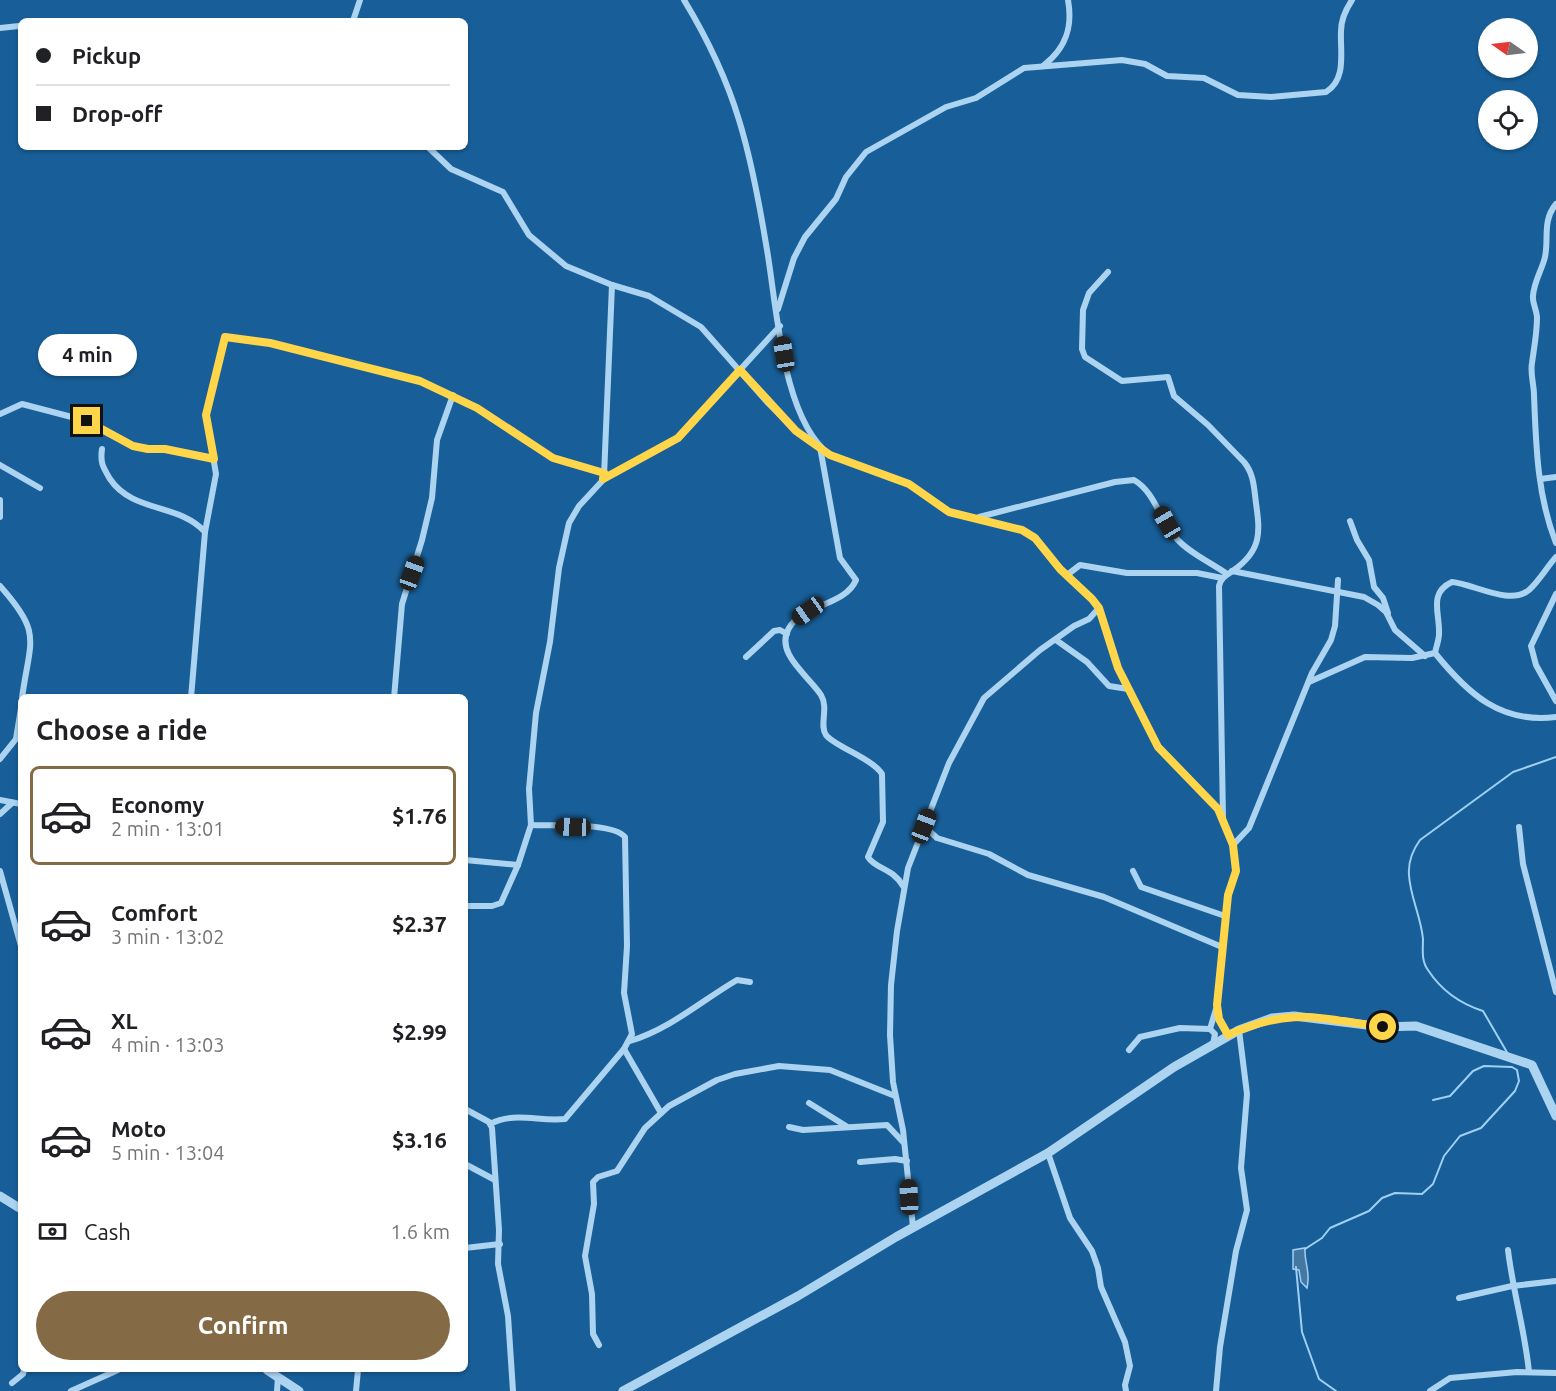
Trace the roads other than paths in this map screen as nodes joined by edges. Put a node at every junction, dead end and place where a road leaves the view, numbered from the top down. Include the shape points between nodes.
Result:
1 (360, 0) edge
2 (684, 0) edge
3 (1068, 0) edge
4 (1352, 0) edge
5 (354, 18) edge
6 (18, 26) dead end
7 (0, 28) edge
8 (1044, 65) junction
9 (431, 150) edge
10 (1556, 204) edge
11 (1108, 272) dead end
12 (612, 285) junction
13 (777, 310) junction
14 (780, 326) junction
15 (740, 370) junction
16 (453, 395) junction
17 (0, 414) edge
18 (820, 447) junction
19 (102, 449) dead end
20 (214, 459) junction
21 (2, 467) edge
22 (604, 476) junction
23 (0, 477) edge
24 (1556, 477) edge
25 (1539, 479) junction
26 (40, 488) dead end
27 (0, 500) edge
28 (0, 517) edge
29 (976, 518) junction
30 (1350, 521) dead end
31 (205, 532) junction
32 (1556, 543) edge
33 (1556, 557) edge
34 (1227, 574) junction
35 (1067, 575) junction
36 (1338, 580) dead end
37 (0, 586) edge
38 (1337, 590) junction
39 (1556, 594) edge
40 (1099, 608) junction
41 (1389, 620) junction
42 (787, 634) junction
43 (1056, 640) junction
44 (1435, 654) junction
45 (1425, 656) junction
46 (746, 657) dead end
47 (1309, 682) junction
48 (1128, 689) junction
49 (23, 694) edge
50 (191, 694) edge
51 (394, 694) edge
52 (1556, 701) edge
53 (1556, 717) edge
54 (18, 727) edge
55 (0, 759) edge
56 (0, 800) edge
57 (12, 802) junction
58 (18, 803) edge
59 (0, 814) edge
60 (1223, 820) junction
61 (531, 825) junction
62 (924, 826) junction
63 (1519, 827) dead end
64 (1233, 845) junction
65 (468, 860) edge
66 (518, 865) junction
67 (0, 871) edge
68 (1133, 871) dead end
69 (903, 886) junction
70 (468, 906) edge
71 (1225, 916) junction
72 (18, 935) edge
73 (1222, 947) junction
74 (750, 982) dead end
75 (1556, 992) edge
76 (1217, 1005) junction
77 (1210, 1029) junction
78 (1239, 1030) junction
79 (1228, 1035) junction
80 (630, 1041) junction
81 (1213, 1044) junction
82 (624, 1049) junction
83 (1129, 1050) dead end
84 (895, 1096) junction
85 (809, 1102) dead end
86 (468, 1110) edge
87 (661, 1113) junction
88 (1556, 1116) edge
89 (490, 1124) junction
90 (847, 1126) junction
91 (789, 1127) dead end
92 (905, 1144) junction
93 (1048, 1153) junction
94 (907, 1161) junction
95 (860, 1162) dead end
96 (468, 1166) edge
97 (495, 1180) junction
98 (0, 1196) edge
99 (18, 1207) edge
100 (913, 1227) junction
101 (500, 1244) junction
102 (468, 1248) edge
103 (1508, 1250) dead end
104 (1556, 1281) edge
105 (1512, 1286) junction
106 (1459, 1299) dead end
107 (598, 1345) dead end
108 (24, 1372) edge
109 (113, 1372) edge
110 (273, 1372) edge
111 (358, 1372) edge
112 (1529, 1372) junction
113 (1556, 1373) edge
114 (12, 1383) dead end
115 (70, 1391) edge
116 (277, 1391) edge
117 (299, 1391) edge
118 (356, 1391) edge
119 (513, 1391) edge
120 (623, 1391) edge
121 (1126, 1391) edge
122 (1216, 1391) edge
123 (1430, 1391) edge

1 - 5 street
2 - 13 street via 717,59 740,122
3 - 8 street via 1069,31 1060,51
4 - 8 street via 1342,25 1341,68 1333,87 1326,92 1245,96 1204,78 1167,76 1135,61
6 - 7 street
8 - 13 street via 1024,68 976,98 946,107 866,152 846,177 836,199 805,237
9 - 12 street via 451,169 503,192 524,229 552,257
10 - 25 street via 1545,229 1546,255 1532,298 1538,315 1531,365
11 - 34 street via 1089,293 1083,309 1085,357 1122,381 1168,377 1174,396 1249,468 1260,527 1250,554
12 - 15 street via 649,296 701,327
12 - 22 street
13 - 14 street
14 - 15 street
14 - 18 street via 792,390
15 - 18 street via 796,431
15 - 22 street via 678,438
16 - 20 street via 420,381 321,355 225,337 206,415
16 - 22 street via 553,458
16 - 51 street via 437,440 432,498 402,604
17 - 20 street via 22,404 87,421 133,446
18 - 29 street via 846,463 909,484 949,512
18 - 42 street via 840,558 856,580 848,591 796,620
19 - 31 street via 102,466 124,495 188,518
20 - 31 street via 215,486
21 - 23 street
21 - 26 street
22 - 61 street via 573,515 563,541 536,713 529,789
24 - 25 street
25 - 32 street
27 - 28 street
29 - 34 street via 1134,480 1181,543
29 - 35 street via 1012,526 1035,538
30 - 41 street via 1369,560 1374,587 1383,598
31 - 50 street
33 - 44 street via 1522,594 1452,582 1442,587 1437,595 1439,634
34 - 35 street via 1127,573 1080,565
34 - 38 street
34 - 60 street via 1219,586
35 - 40 street
36 - 38 street
37 - 49 street via 24,614 31,632
38 - 41 street via 1378,605
38 - 47 street via 1334,631
39 - 52 street via 1531,646 1536,665
40 - 43 street
40 - 48 street
41 - 45 street
42 - 46 street via 774,631
42 - 69 street via 789,656 824,700 827,736 882,774 883,822 868,857 893,872
43 - 48 street via 1109,686
43 - 62 street via 984,698 949,763
44 - 45 street
44 - 53 street via 1473,694 1491,706 1517,717
45 - 47 street via 1365,657
47 - 64 street via 1249,828
48 - 60 street via 1158,747 1218,809
54 - 55 street via 16,739
56 - 57 street
57 - 58 street
57 - 59 street
60 - 64 street
61 - 66 street
61 - 80 street via 589,827 615,831 625,837 624,993
62 - 69 street
62 - 73 street via 938,838 989,854 1028,875 1104,897
63 - 75 street via 1523,864
64 - 71 street via 1236,871
65 - 66 street
66 - 70 street via 501,903
67 - 72 street
68 - 71 street via 1141,887
69 - 84 street via 891,985
71 - 73 street
73 - 76 street
74 - 80 street via 737,980 653,1033
76 - 77 street
76 - 79 street
77 - 81 street via 1215,1034
77 - 83 street via 1180,1028 1140,1037
78 - 79 street
78 - 88 street via 1283,1016 1383,1027 1424,1027 1532,1065
78 - 122 street via 1247,1094 1241,1168 1247,1210 1236,1251
79 - 81 street
80 - 82 street
81 - 93 street
82 - 87 street
82 - 89 street via 565,1119 517,1117
84 - 87 street via 830,1070 780,1066 717,1080
84 - 92 street
85 - 90 street
86 - 89 street
87 - 107 street via 645,1128 617,1171 593,1182 594,1204 585,1256 593,1334
89 - 97 street
90 - 91 street via 803,1130
90 - 92 street via 887,1125
92 - 94 street
93 - 100 street
93 - 121 street via 1071,1218 1092,1251 1101,1287 1125,1342 1130,1366
94 - 95 street
94 - 100 street
96 - 97 street
97 - 101 street
98 - 99 street
100 - 120 street via 798,1296
101 - 102 street
101 - 119 street via 498,1264 508,1316
103 - 105 street
104 - 105 street
105 - 106 street
105 - 112 street via 1526,1341
108 - 114 street
109 - 115 street
110 - 116 street
110 - 117 street
111 - 118 street
112 - 113 street
112 - 123 street via 1450,1378

